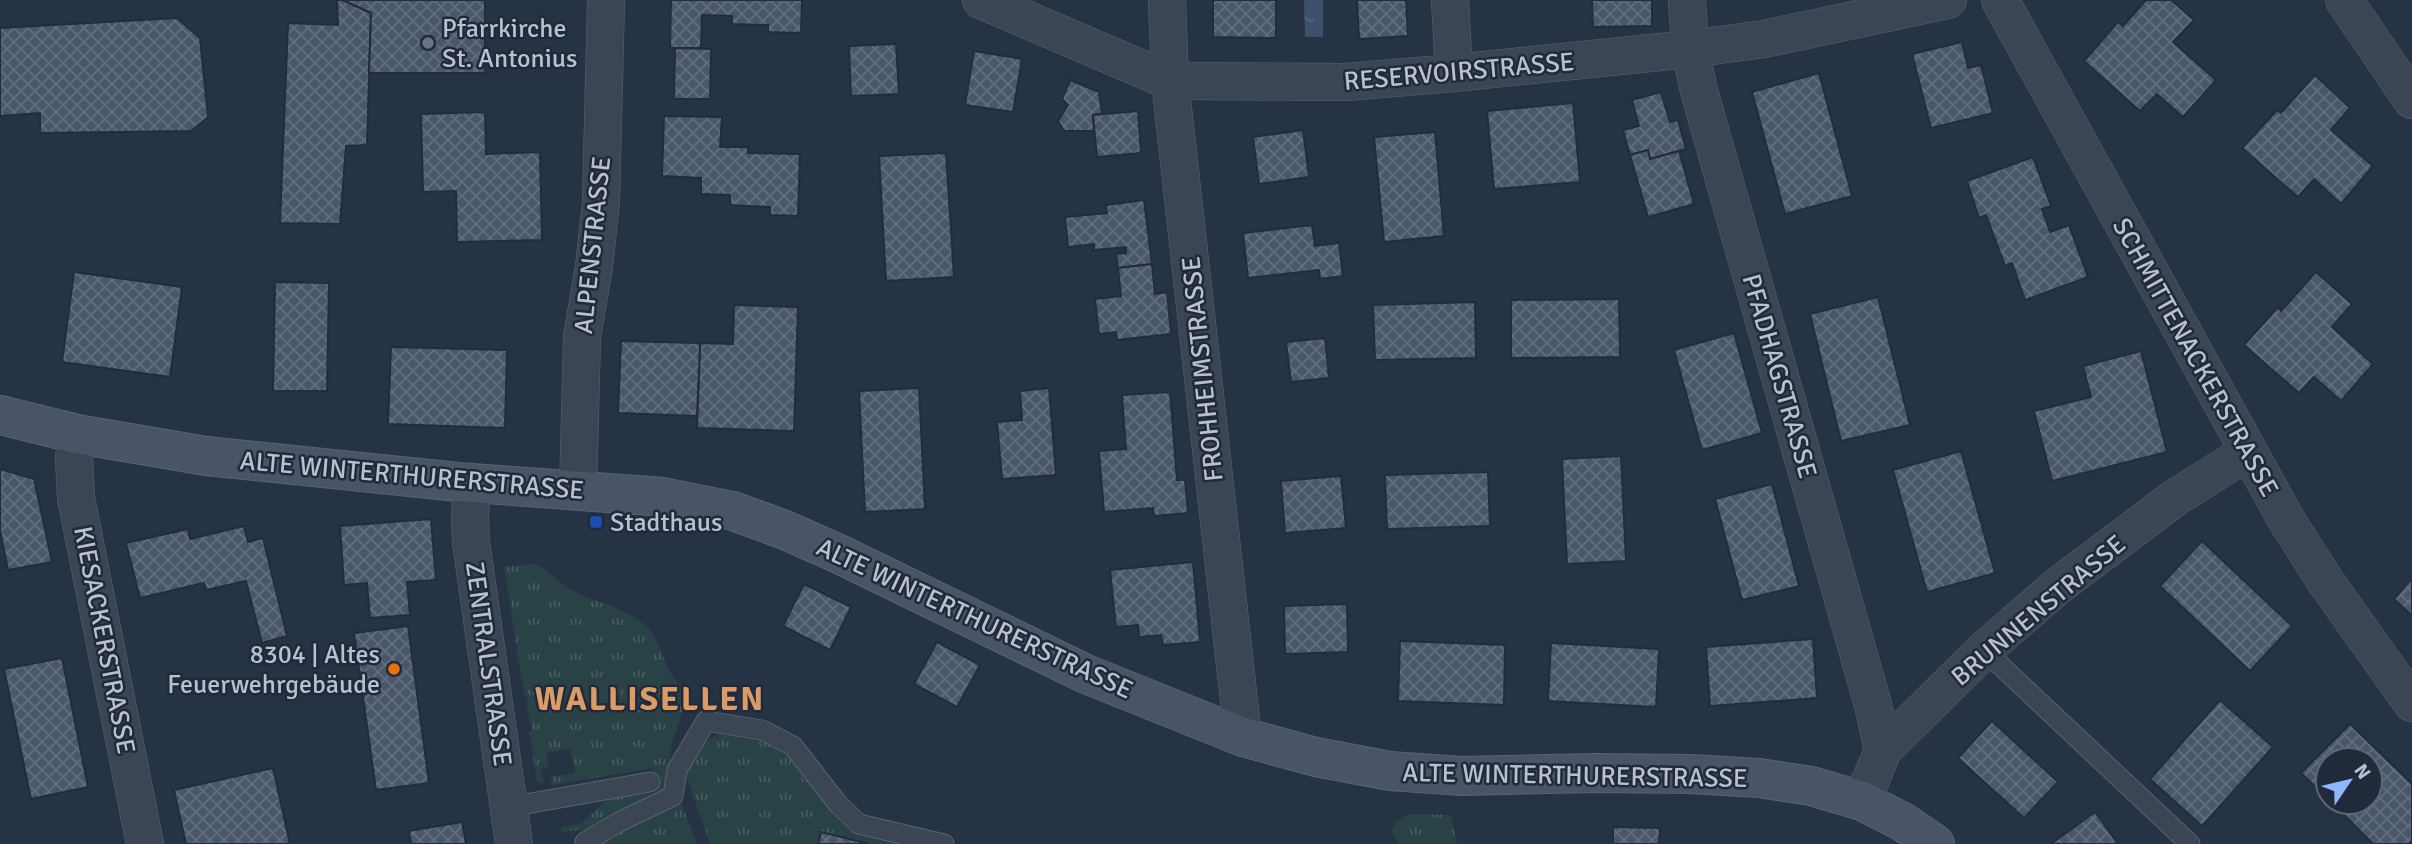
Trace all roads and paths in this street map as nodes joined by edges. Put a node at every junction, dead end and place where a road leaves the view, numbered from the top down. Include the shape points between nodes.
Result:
1 (606, 0) edge
2 (981, 0) edge
3 (1167, 0) edge
4 (1450, 0) edge
5 (1687, 0) edge
6 (1948, 0) edge
7 (2000, 0) edge
8 (2344, 0) edge
9 (1690, 49) junction
10 (1454, 73) junction
11 (1170, 81) junction
12 (2412, 100) edge
13 (0, 415) edge
14 (77, 434) junction
15 (2248, 452) junction
16 (473, 483) junction
17 (578, 490) junction
18 (1984, 650) junction
19 (2412, 703) edge
20 (1243, 737) junction
21 (1883, 750) junction
22 (650, 782) dead end
23 (1862, 801) junction
24 (509, 807) junction
25 (585, 842) edge
26 (145, 844) edge
27 (513, 844) edge
28 (944, 844) edge
29 (1935, 844) edge
30 (2190, 844) edge

1 - 17 street, ALPENSTRASSE via 601,202 582,337
2 - 11 street, RESERVOIRSTRASSE
3 - 11 street, FROHHEIMSTRASSE
4 - 10 street
5 - 9 street, PFADHAGSTRASSE
6 - 9 street, RESERVOIRSTRASSE via 1764,39
7 - 15 street, SCHMITTENACKERSTRASSE
8 - 12 street
9 - 10 street, RESERVOIRSTRASSE
9 - 21 street, PFADHAGSTRASSE
10 - 11 street, RESERVOIRSTRASSE via 1346,82
11 - 20 street, FROHHEIMSTRASSE
13 - 14 main road, ALTE WINTERTHURERSTRASSE
14 - 16 main road, ALTE WINTERTHURERSTRASSE via 206,456
14 - 26 street, KIESACKERSTRASSE via 76,498
15 - 18 street, BRUNNENSTRASSE via 2176,497 2059,585
15 - 19 street, SCHMITTENACKERSTRASSE via 2326,582
16 - 17 main road, ALTE WINTERTHURERSTRASSE
16 - 24 street, ZENTRALSTRASSE via 471,542
17 - 20 main road, ALTE WINTERTHURERSTRASSE via 663,497 733,511 785,530 1086,674
18 - 21 street, BRUNNENSTRASSE
18 - 30 lane
20 - 23 main road, ALTE WINTERTHURERSTRASSE via 1390,771 1462,776 1595,773 1759,778 1811,786
21 - 23 street, BRUNNENSTRASSE
22 - 24 lane
23 - 29 main road, ALTE WINTERTHURERSTRASSE
24 - 27 street, ZENTRALSTRASSE
25 - 28 lane via 673,796 677,770 706,721 762,730 793,746 859,824

